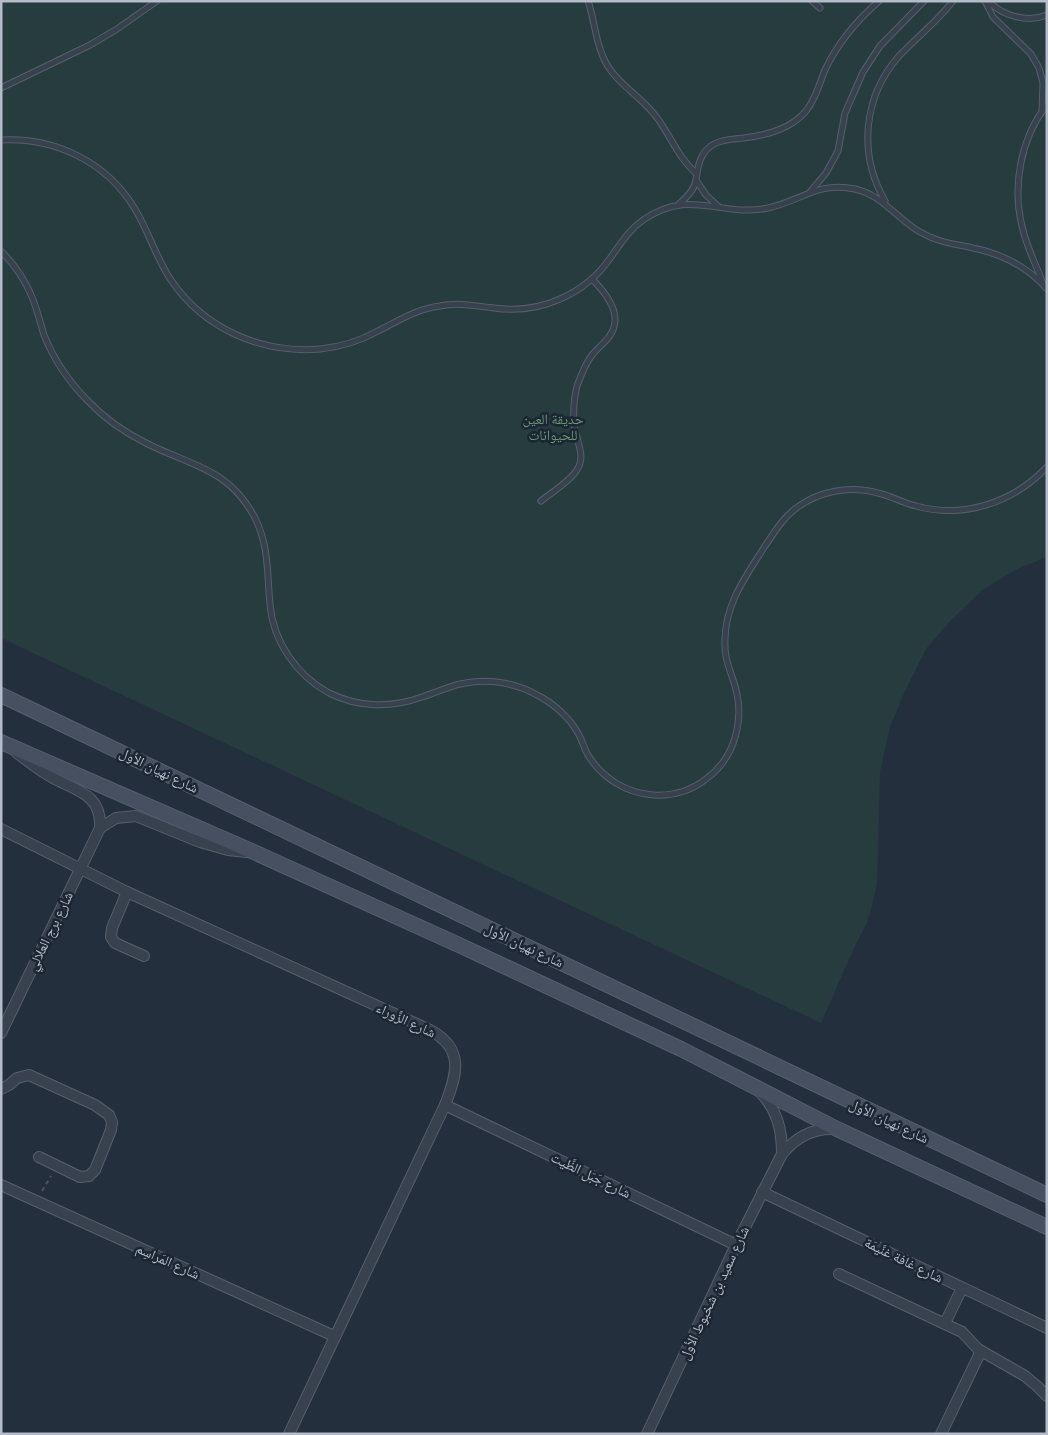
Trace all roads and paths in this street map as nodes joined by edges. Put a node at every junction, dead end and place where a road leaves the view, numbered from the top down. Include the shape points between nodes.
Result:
1 (156, 1) edge
2 (588, 1) edge
3 (812, 1) edge
4 (879, 1) edge
5 (924, 1) edge
6 (953, 1) edge
7 (986, 1) edge
8 (820, 8) dead end
9 (1047, 15) edge
10 (1, 88) edge
11 (1047, 105) edge
12 (1042, 111) junction
13 (1, 140) edge
14 (696, 173) junction
15 (696, 180) junction
16 (810, 192) junction
17 (886, 204) junction
18 (677, 205) junction
19 (719, 207) junction
20 (1, 251) edge
21 (592, 279) junction
22 (1045, 286) edge
23 (1047, 467) edge
24 (541, 500) dead end
25 (1, 695) edge
26 (4, 744) edge
27 (100, 828) junction
28 (1, 829) edge
29 (256, 853) junction
30 (80, 869) junction
31 (127, 892) junction
32 (144, 956) dead end
33 (1, 1034) edge
34 (752, 1085) junction
35 (1, 1088) edge
36 (445, 1105) junction
37 (837, 1128) junction
38 (782, 1154) junction
39 (39, 1157) dead end
40 (56, 1165) junction
41 (1, 1185) edge
42 (762, 1192) junction
43 (1047, 1195) edge
44 (37, 1202) junction
45 (1047, 1227) edge
46 (736, 1245) junction
47 (838, 1274) dead end
48 (962, 1288) junction
49 (944, 1324) junction
50 (1047, 1328) edge
51 (334, 1336) junction
52 (981, 1351) junction
53 (1047, 1396) edge
54 (650, 1433) edge
55 (289, 1434) edge
56 (941, 1434) edge

1 - 10 lane via 90,45
2 - 14 lane via 606,64 653,113 680,156
3 - 8 lane
4 - 14 lane via 840,43 813,101 798,119 772,132 714,144 702,156
5 - 16 lane via 880,46 862,72 845,113 832,163
6 - 17 lane via 900,54 883,78 872,105 867,154 873,177
7 - 9 lane via 1011,16 1034,18
7 - 12 lane via 993,17 1031,54 1039,68 1043,83
11 - 12 lane
12 - 22 lane via 1027,142 1018,187 1021,225
13 - 21 lane via 45,142 95,166 114,182 137,211 162,264 181,293 219,326 261,344 290,349 332,347 361,339 426,308 453,304 511,309 541,306 569,295
14 - 15 lane
15 - 18 lane via 691,192
15 - 19 lane
16 - 17 lane via 831,187 853,189
16 - 19 lane via 768,208 743,210
17 - 22 lane via 926,235 1002,256
18 - 19 lane
18 - 21 lane via 657,212 637,225
20 - 23 lane via 34,299 53,354 74,386 98,412 127,433 213,472 248,506 266,549 274,624 287,653 308,678 342,699 376,705 410,701 469,682 498,682 525,689 550,703 571,723 588,756 604,774 624,787 646,794 669,794 690,789 709,778 729,752 737,731 739,709 725,656 730,609 739,586 779,526 796,509 828,492 853,489 878,492 930,509 971,509 1014,494
21 - 24 lane via 612,305 614,327 608,340 588,362 577,386 573,415 580,464 572,476
25 - 43 main road, شارع نهيان الأول
26 - 27 street via 40,770 89,796 97,808
26 - 29 main road, شارع نهيان الأول
27 - 29 street via 116,818 136,816 214,846
27 - 30 street, شارع برج العلالي
28 - 30 street, شارع الزَّوراء
29 - 34 main road, شارع نهيان الأول via 459,945
30 - 31 street, شارع الزَّوراء
30 - 33 street, شارع برج العلالي
31 - 32 street via 111,938
31 - 36 street, شارع الزَّوراء via 440,1035 454,1053 456,1064
34 - 37 main road, شارع نهيان الأول
34 - 38 street via 774,1109 782,1136
35 - 40 street via 29,1075 109,1115 111,1130 92,1174 80,1177
36 - 46 street, شارع جَبَل الظَّيت
36 - 51 street, شارع الزَّوراء
37 - 38 street, شارع سعيد بن شخبوط الأول via 806,1134
37 - 45 main road, شارع نهيان الأول
38 - 42 street, شارع سعيد بن شخبوط الأول
39 - 40 street
40 - 44 path
41 - 44 street, شارع المَراسِم
42 - 46 street, شارع سعيد بن شخبوط الأول
42 - 48 street, شارع غافة غنَّيمَة
44 - 51 street, شارع المَراسِم
46 - 54 street, شارع سعيد بن شخبوط الأول
47 - 49 street
48 - 49 street
48 - 50 street, شارع غافة غنَّيمَة
49 - 52 street via 962,1332
51 - 55 street, شارع الزَّوراء
52 - 53 street via 1025,1376
52 - 56 street

